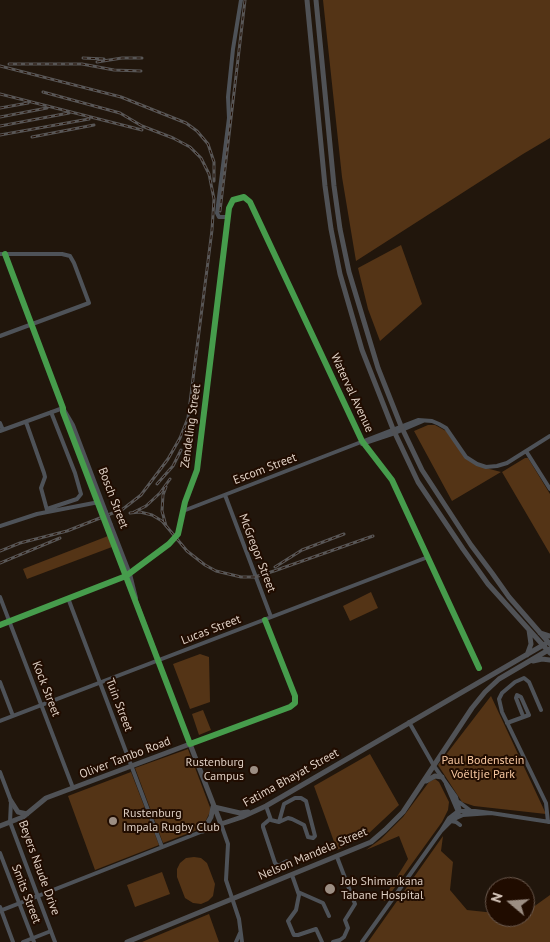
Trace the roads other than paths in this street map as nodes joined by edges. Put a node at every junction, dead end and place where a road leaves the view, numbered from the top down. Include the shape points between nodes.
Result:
1 (241, 0) edge
2 (317, 1) edge
3 (306, 2) edge
4 (229, 208) joint
5 (228, 217) junction
6 (2, 254) edge
7 (31, 324) junction
8 (0, 336) edge
9 (63, 408) junction
10 (51, 412) junction
11 (26, 422) junction
12 (0, 423) edge
13 (402, 428) junction
14 (1, 431) edge
15 (394, 431) junction
16 (550, 436) edge
17 (363, 442) junction
18 (526, 451) junction
19 (550, 489) edge
20 (225, 495) junction
21 (99, 502) junction
22 (82, 506) junction
23 (48, 511) junction
24 (183, 511) junction
25 (0, 526) edge
26 (110, 526) junction
27 (428, 557) junction
28 (127, 564) junction
29 (139, 567) junction
30 (128, 575) junction
31 (0, 597) edge
32 (68, 598) junction
33 (271, 618) junction
34 (265, 620) junction
35 (9, 622) junction
36 (0, 625) edge
37 (529, 630) junction
38 (540, 633) junction
39 (550, 636) edge
40 (548, 643) edge
41 (549, 651) edge
42 (526, 656) junction
43 (159, 660) junction
44 (550, 660) edge
45 (527, 663) junction
46 (479, 668) dead end
47 (0, 682) edge
48 (100, 683) junction
49 (41, 705) junction
50 (541, 710) dead end
51 (13, 716) junction
52 (523, 716) junction
53 (0, 721) edge
54 (409, 722) junction
55 (507, 723) junction
56 (190, 744) junction
57 (132, 766) junction
58 (434, 766) junction
59 (0, 772) edge
60 (442, 777) junction
61 (423, 783) junction
62 (446, 784) junction
63 (73, 788) junction
64 (276, 800) junction
65 (453, 800) junction
66 (11, 801) junction
67 (459, 802) junction
68 (213, 805) junction
69 (266, 806) junction
70 (459, 811) junction
71 (471, 811) junction
72 (491, 813) junction
73 (27, 814) junction
74 (463, 815) junction
75 (270, 819) junction
76 (451, 819) junction
77 (10, 822) junction
78 (279, 822) junction
79 (549, 822) edge
80 (221, 824) junction
81 (460, 825) dead end
82 (0, 826) edge
83 (203, 832) junction
84 (162, 847) junction
85 (0, 852) edge
86 (337, 857) junction
87 (287, 861) dead end
88 (292, 875) junction
89 (298, 892) junction
90 (38, 896) junction
91 (232, 899) junction
92 (19, 904) junction
93 (0, 909) edge
94 (329, 916) dead end
95 (241, 928) junction
96 (51, 931) junction
97 (33, 940) edge
98 (13, 942) edge
99 (23, 942) edge
100 (55, 942) edge
101 (126, 942) edge
102 (236, 942) edge
103 (242, 942) edge
104 (322, 942) edge
105 (333, 942) edge
106 (362, 942) edge

1 - 5 street via 217,210 219,216
2 - 13 main road via 334,186 347,263 371,349
3 - 15 main road via 325,186 338,265 362,350
4 - 5 street, Zendeling Street
4 - 17 street, Waterval Avenue via 233,200 244,198 250,202
5 - 24 street, Zendeling Street via 199,462
6 - 7 street, Bosch Street
6 - 7 street via 55,254 70,256 74,263 90,303
7 - 8 street
7 - 9 street, Bosch Street
9 - 10 street
9 - 21 street, Bosch Street
10 - 11 street
10 - 23 street via 81,494 77,499
11 - 14 street
11 - 23 street via 45,477 41,488
12 - 14 street
13 - 15 street, Escom Street
13 - 18 street, Escom Street via 418,420 432,421 446,428 466,456 482,466 504,464
13 - 38 main road via 422,470 471,545
15 - 17 street, Escom Street
15 - 37 main road via 418,482 463,549 488,584
16 - 18 street
17 - 20 street, Escom Street
17 - 27 street, Waterval Avenue via 392,480
18 - 19 street
20 - 24 street, Escom Street
20 - 33 street, McGregor Street
21 - 22 street
21 - 22 street
21 - 26 street, Bosch Street, bridge
22 - 23 street
23 - 25 street
24 - 29 street, Zendeling Street via 178,534
26 - 28 street, Bosch Street
26 - 30 street, Bosch Street
27 - 33 street, Lucas Street
27 - 46 street, Waterval Avenue
28 - 29 street
28 - 30 street, Bosch Street
29 - 30 street, Zendeling Street
30 - 32 street, Zendeling Street
30 - 43 street, Bosch Street
31 - 35 street, Kock Street
32 - 35 street, Zendeling Street
32 - 48 street, Tuin Street
33 - 34 street, Lucas Street
34 - 43 street, Lucas Street
34 - 56 street, Oliver Tambo Road via 296,699 295,704
35 - 36 street, Zendeling Street
35 - 49 street, Kock Street
37 - 40 main road
37 - 42 main road via 531,644
38 - 39 main road
38 - 40 main road
40 - 41 main road
40 - 42 main road, Fatima Bhayat Street
41 - 45 main road, Nelson Mandela Street
42 - 54 main road, Fatima Bhayat Street
43 - 48 street, Lucas Street
43 - 56 street, Bosch Street
44 - 45 main road
45 - 58 main road, Nelson Mandela Street via 485,692
47 - 51 street
48 - 49 street, Lucas Street
48 - 57 street, Tuin Street
49 - 51 street, Lucas Street
49 - 63 street, Kock Street
50 - 55 street via 528,680 522,678 499,699
51 - 53 street, Lucas Street
52 - 52 street via 516,698 517,695 529,714
52 - 55 street
54 - 58 street
54 - 64 main road, Fatima Bhayat Street
55 - 79 street via 546,803
56 - 57 main road, Oliver Tambo Road
56 - 68 main road, Bosch Street
57 - 63 main road, Oliver Tambo Road
57 - 84 street, Tuin Street
58 - 60 street
58 - 61 main road, Nelson Mandela Street
59 - 66 street, Beyers Naude Drive
60 - 61 main road via 435,776
60 - 62 street
61 - 86 main road, Nelson Mandela Street via 403,812 385,830 364,846
62 - 65 street
62 - 67 street
63 - 73 main road, Oliver Tambo Road via 46,798
64 - 68 main road via 243,813
64 - 69 main road, Fatima Bhayat Street
65 - 70 street
65 - 76 street
66 - 73 main road via 18,812
66 - 77 street, Beyers Naude Drive
67 - 70 street
67 - 71 street
68 - 80 main road, Bosch Street
68 - 83 main road
69 - 75 street
69 - 80 main road, Fatima Bhayat Street
70 - 71 street
70 - 74 street
70 - 76 street
71 - 72 street
72 - 74 street
72 - 79 street
73 - 77 main road, Oliver Tambo Road
74 - 76 street
75 - 78 street
75 - 87 street via 263,827 275,863 278,866
76 - 81 street
76 - 106 street
77 - 82 main road, Oliver Tambo Road
77 - 90 street, Beyers Naude Drive
78 - 78 street via 294,819 304,825 308,837 315,836 306,801 301,798 284,804
80 - 83 street, Fatima Bhayat Street
80 - 91 street, Bosch Street via 228,844 225,876
83 - 84 street, Fatima Bhayat Street
84 - 90 street, Fatima Bhayat Street
85 - 92 street, Smits Street
86 - 88 main road, Nelson Mandela Street
86 - 105 street via 355,904 345,920 348,928 344,937
88 - 89 street
88 - 91 main road, Nelson Mandela Street
89 - 94 street via 323,903
89 - 104 street via 297,906 288,921 292,933 298,935 316,929
90 - 92 street, Fatima Bhayat Street
90 - 96 street, Beyers Naude Drive
91 - 95 street, Bosch Street
91 - 101 main road, Nelson Mandela Street
92 - 93 street, Fatima Bhayat Street
92 - 97 street, Smits Street
93 - 98 street
95 - 102 street
95 - 103 street, Bosch Street
96 - 97 street
96 - 100 street, Beyers Naude Drive
97 - 99 street

